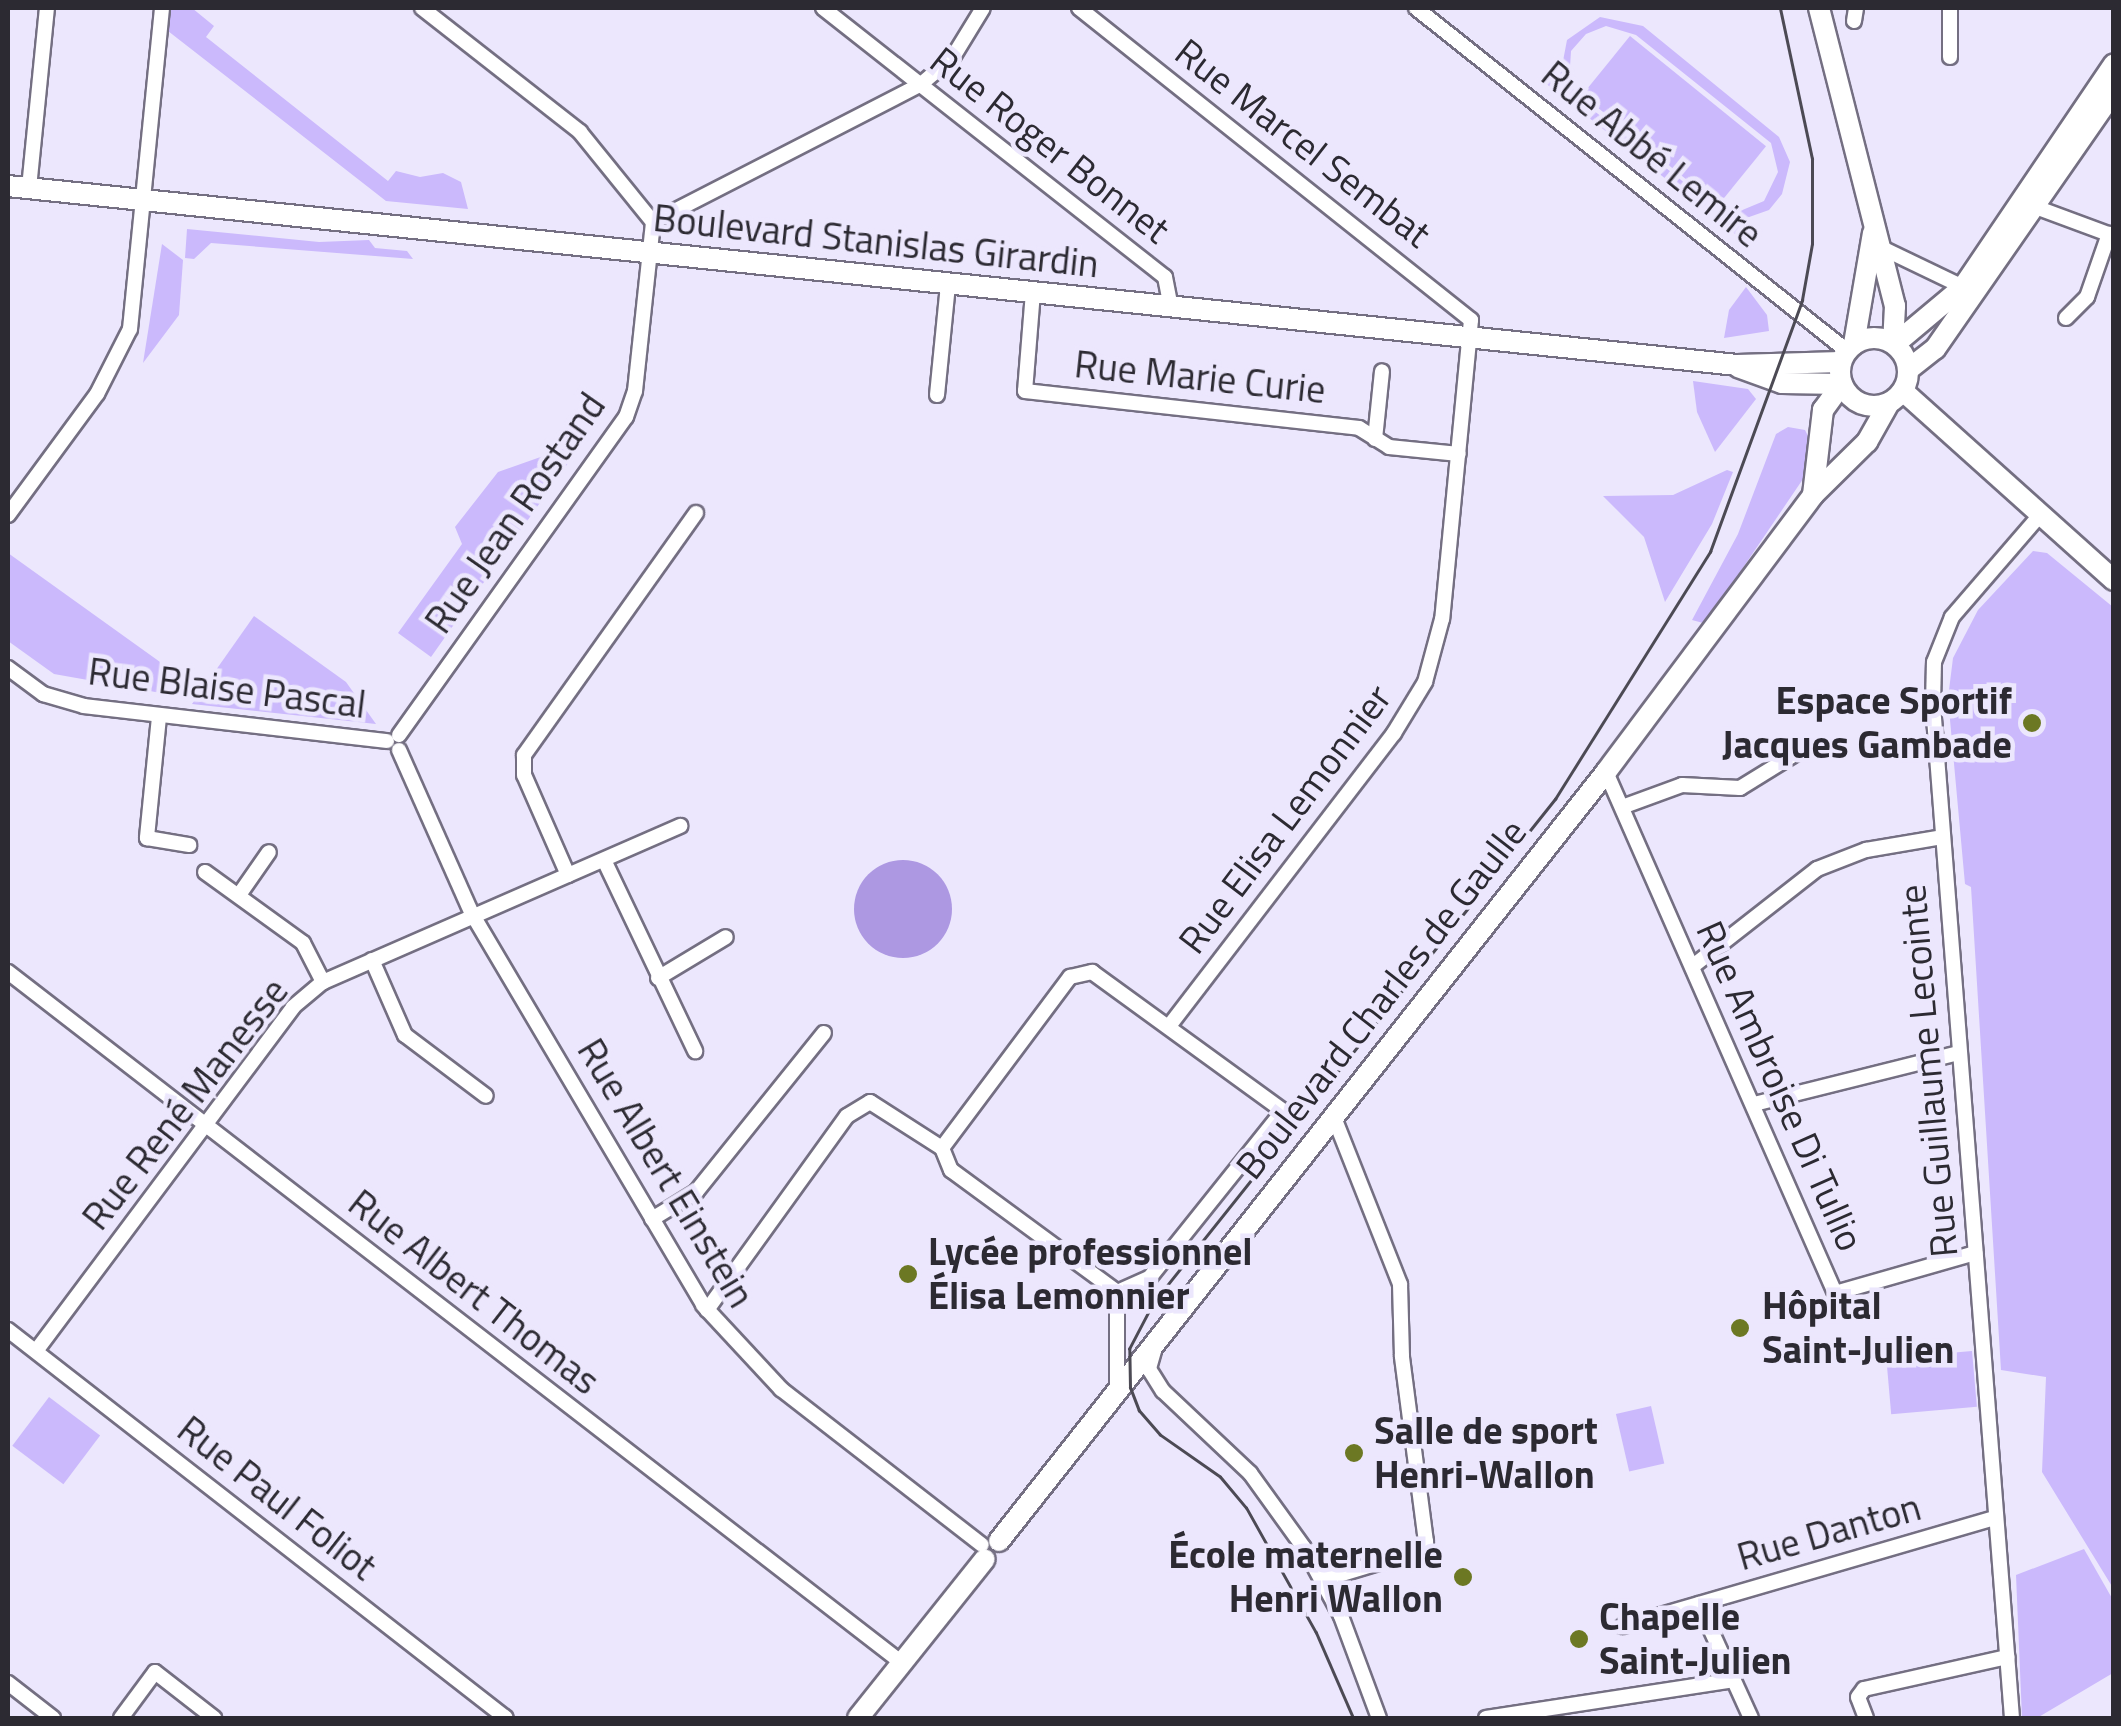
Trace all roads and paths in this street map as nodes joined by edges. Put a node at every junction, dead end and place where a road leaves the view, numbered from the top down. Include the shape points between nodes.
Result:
1 (46, 8) edge
2 (162, 8) edge
3 (422, 8) edge
4 (823, 8) edge
5 (983, 8) edge
6 (1080, 8) edge
7 (1416, 8) edge
8 (1819, 8) edge
9 (1950, 8) edge
10 (1950, 57) dead end
11 (2114, 64) edge
12 (920, 85) junction
13 (2114, 90) edge
14 (8, 186) edge
15 (29, 188) junction
16 (144, 200) junction
17 (2030, 205) junction
18 (654, 222) junction
19 (2112, 235) edge
20 (1878, 241) junction
21 (650, 252) junction
22 (948, 284) junction
23 (1962, 287) junction
24 (1033, 292) junction
25 (1171, 307) junction
26 (2066, 318) dead end
27 (1470, 338) junction
28 (1894, 343) junction
29 (1846, 360) junction
30 (1909, 369) junction
31 (1382, 371) dead end
32 (937, 395) dead end
33 (1896, 397) junction
34 (1375, 439) junction
35 (1459, 459) junction
36 (1813, 495) junction
37 (696, 513) dead end
38 (8, 514) edge
39 (2041, 514) junction
40 (2114, 580) edge
41 (8, 668) edge
42 (159, 717) junction
43 (395, 742) junction
44 (1795, 754) dead end
45 (1606, 772) junction
46 (1622, 807) junction
47 (680, 826) dead end
48 (1942, 838) junction
49 (189, 846) dead end
50 (269, 852) dead end
51 (604, 860) junction
52 (206, 872) dead end
53 (568, 875) junction
54 (239, 895) junction
55 (475, 917) junction
56 (726, 937) dead end
57 (372, 960) junction
58 (1693, 966) junction
59 (8, 972) edge
60 (658, 978) junction
61 (323, 982) junction
62 (1169, 1026) junction
63 (824, 1032) dead end
64 (694, 1050) dead end
65 (1959, 1054) junction
66 (486, 1096) dead end
67 (1754, 1104) junction
68 (1333, 1115) junction
69 (206, 1126) junction
70 (942, 1148) junction
71 (652, 1220) junction
72 (1975, 1253) junction
73 (1117, 1292) junction
74 (707, 1310) junction
75 (8, 1330) edge
76 (1158, 1338) junction
77 (36, 1351) junction
78 (1117, 1390) junction
79 (1996, 1518) junction
80 (988, 1548) junction
81 (1322, 1580) junction
82 (1698, 1604) junction
83 (1623, 1626) dead end
84 (2007, 1656) junction
85 (902, 1664) junction
86 (1734, 1680) junction
87 (8, 1683) edge
88 (53, 1718) edge
89 (121, 1718) edge
90 (214, 1718) edge
91 (506, 1718) edge
92 (858, 1718) edge
93 (1378, 1718) edge
94 (1486, 1718) edge
95 (1751, 1718) edge
96 (1866, 1718) edge
97 (2012, 1718) edge

1 - 15 street
2 - 16 street
3 - 18 street via 580,132
4 - 12 street, Rue Roger Bonnet
5 - 12 street via 952,57
6 - 27 street, Rue Marcel Sembat via 1470,316
7 - 29 street, Rue Abbé Lemire
8 - 20 main road
9 - 10 street
11 - 17 main road
12 - 18 street
12 - 25 street, Rue Roger Bonnet via 1165,277
13 - 17 main road
14 - 15 main road, Boulevard Stanislas Girardin
15 - 16 main road, Boulevard Stanislas Girardin
16 - 21 main road, Boulevard Stanislas Girardin
16 - 38 street via 130,329 119,358
17 - 19 street
17 - 23 main road
17 - 30 main road via 1934,349
18 - 21 street, Rue Jean Rostand
19 - 26 street via 2087,297
20 - 23 street
20 - 28 main road via 1898,323
20 - 29 main road via 1866,244
21 - 22 main road, Boulevard Stanislas Girardin
21 - 43 street, Rue Jean Rostand via 636,391 626,417
22 - 24 main road, Boulevard Stanislas Girardin
22 - 32 street
23 - 28 main road
24 - 25 main road, Boulevard Stanislas Girardin
24 - 34 street, Rue Marie Curie via 1025,390 1359,428
25 - 27 main road, Boulevard Stanislas Girardin
27 - 29 main road, Boulevard Stanislas Girardin via 1736,366 1782,382
27 - 35 street, Rue Elisa Lemonnier
28 - 29 main road via 1874,338
28 - 30 main road
29 - 33 main road via 1862,404
29 - 36 main road via 1823,410
30 - 33 main road
31 - 34 street
33 - 36 main road, Boulevard Charles de Gaulle via 1867,442
33 - 39 main road
34 - 35 street, Rue Marie Curie
35 - 62 street, Rue Elisa Lemonnier via 1442,619 1416,701
36 - 45 main road, Boulevard Charles de Gaulle
37 - 53 street via 524,755 524,775
39 - 40 main road
39 - 48 street, Rue Guillaume Lecointe via 1940,639 1932,705
41 - 42 street, Rue Blaise Pascal via 43,694
42 - 43 street, Rue Blaise Pascal
42 - 49 street via 147,838
43 - 55 street, Rue Albert Einstein
44 - 46 street via 1740,788 1682,784
45 - 46 street, Rue Ambroise Di Tullio
45 - 68 main road, Boulevard Charles de Gaulle
46 - 58 street, Rue Ambroise Di Tullio
47 - 51 street, Rue René Manesse
48 - 58 street via 1866,850 1817,869
48 - 65 street, Rue Guillaume Lecointe
50 - 54 street
51 - 53 street, Rue René Manesse
51 - 60 street
52 - 54 street
53 - 55 street, Rue René Manesse
54 - 61 street via 303,942
55 - 57 street, Rue René Manesse
55 - 71 street, Rue Albert Einstein
56 - 60 street
57 - 61 street, Rue René Manesse
57 - 66 street via 405,1035
58 - 67 street, Rue Ambroise Di Tullio
59 - 69 street, Rue Albert Thomas
60 - 64 street
61 - 69 street, Rue René Manesse via 293,1008
62 - 70 street via 1092,972 1070,977
62 - 73 street via 1283,1111 1148,1278
63 - 71 street via 696,1192
65 - 67 street
65 - 72 street, Rue Guillaume Lecointe
67 - 72 street, Rue Ambroise Di Tullio via 1835,1293
68 - 76 main road, Boulevard Charles de Gaulle
68 - 81 street via 1400,1284 1402,1356 1426,1542 1408,1554
69 - 77 street, Rue René Manesse
69 - 85 street, Rue Albert Thomas
70 - 73 street via 951,1170
70 - 74 street via 882,1105 857,1106
71 - 74 street, Rue Albert Einstein
72 - 79 street, Rue Guillaume Lecointe
73 - 78 street
74 - 80 street, Rue Albert Einstein via 781,1389
75 - 77 street, Rue Paul Foliot
76 - 78 main road, Boulevard Charles de Gaulle
76 - 81 street via 1148,1368 1250,1473
77 - 91 street, Rue Paul Foliot
78 - 80 main road, Boulevard Charles de Gaulle
79 - 82 street, Rue Danton
79 - 84 street, Rue Guillaume Lecointe
80 - 85 main road, Boulevard Charles de Gaulle
81 - 93 street
82 - 83 street, Rue Danton
82 - 86 street
84 - 96 street via 1864,1690 1858,1697
84 - 97 street, Rue Guillaume Lecointe
85 - 92 main road, Boulevard Charles de Gaulle
86 - 94 street
86 - 95 street
87 - 88 street
89 - 90 street via 155,1672

